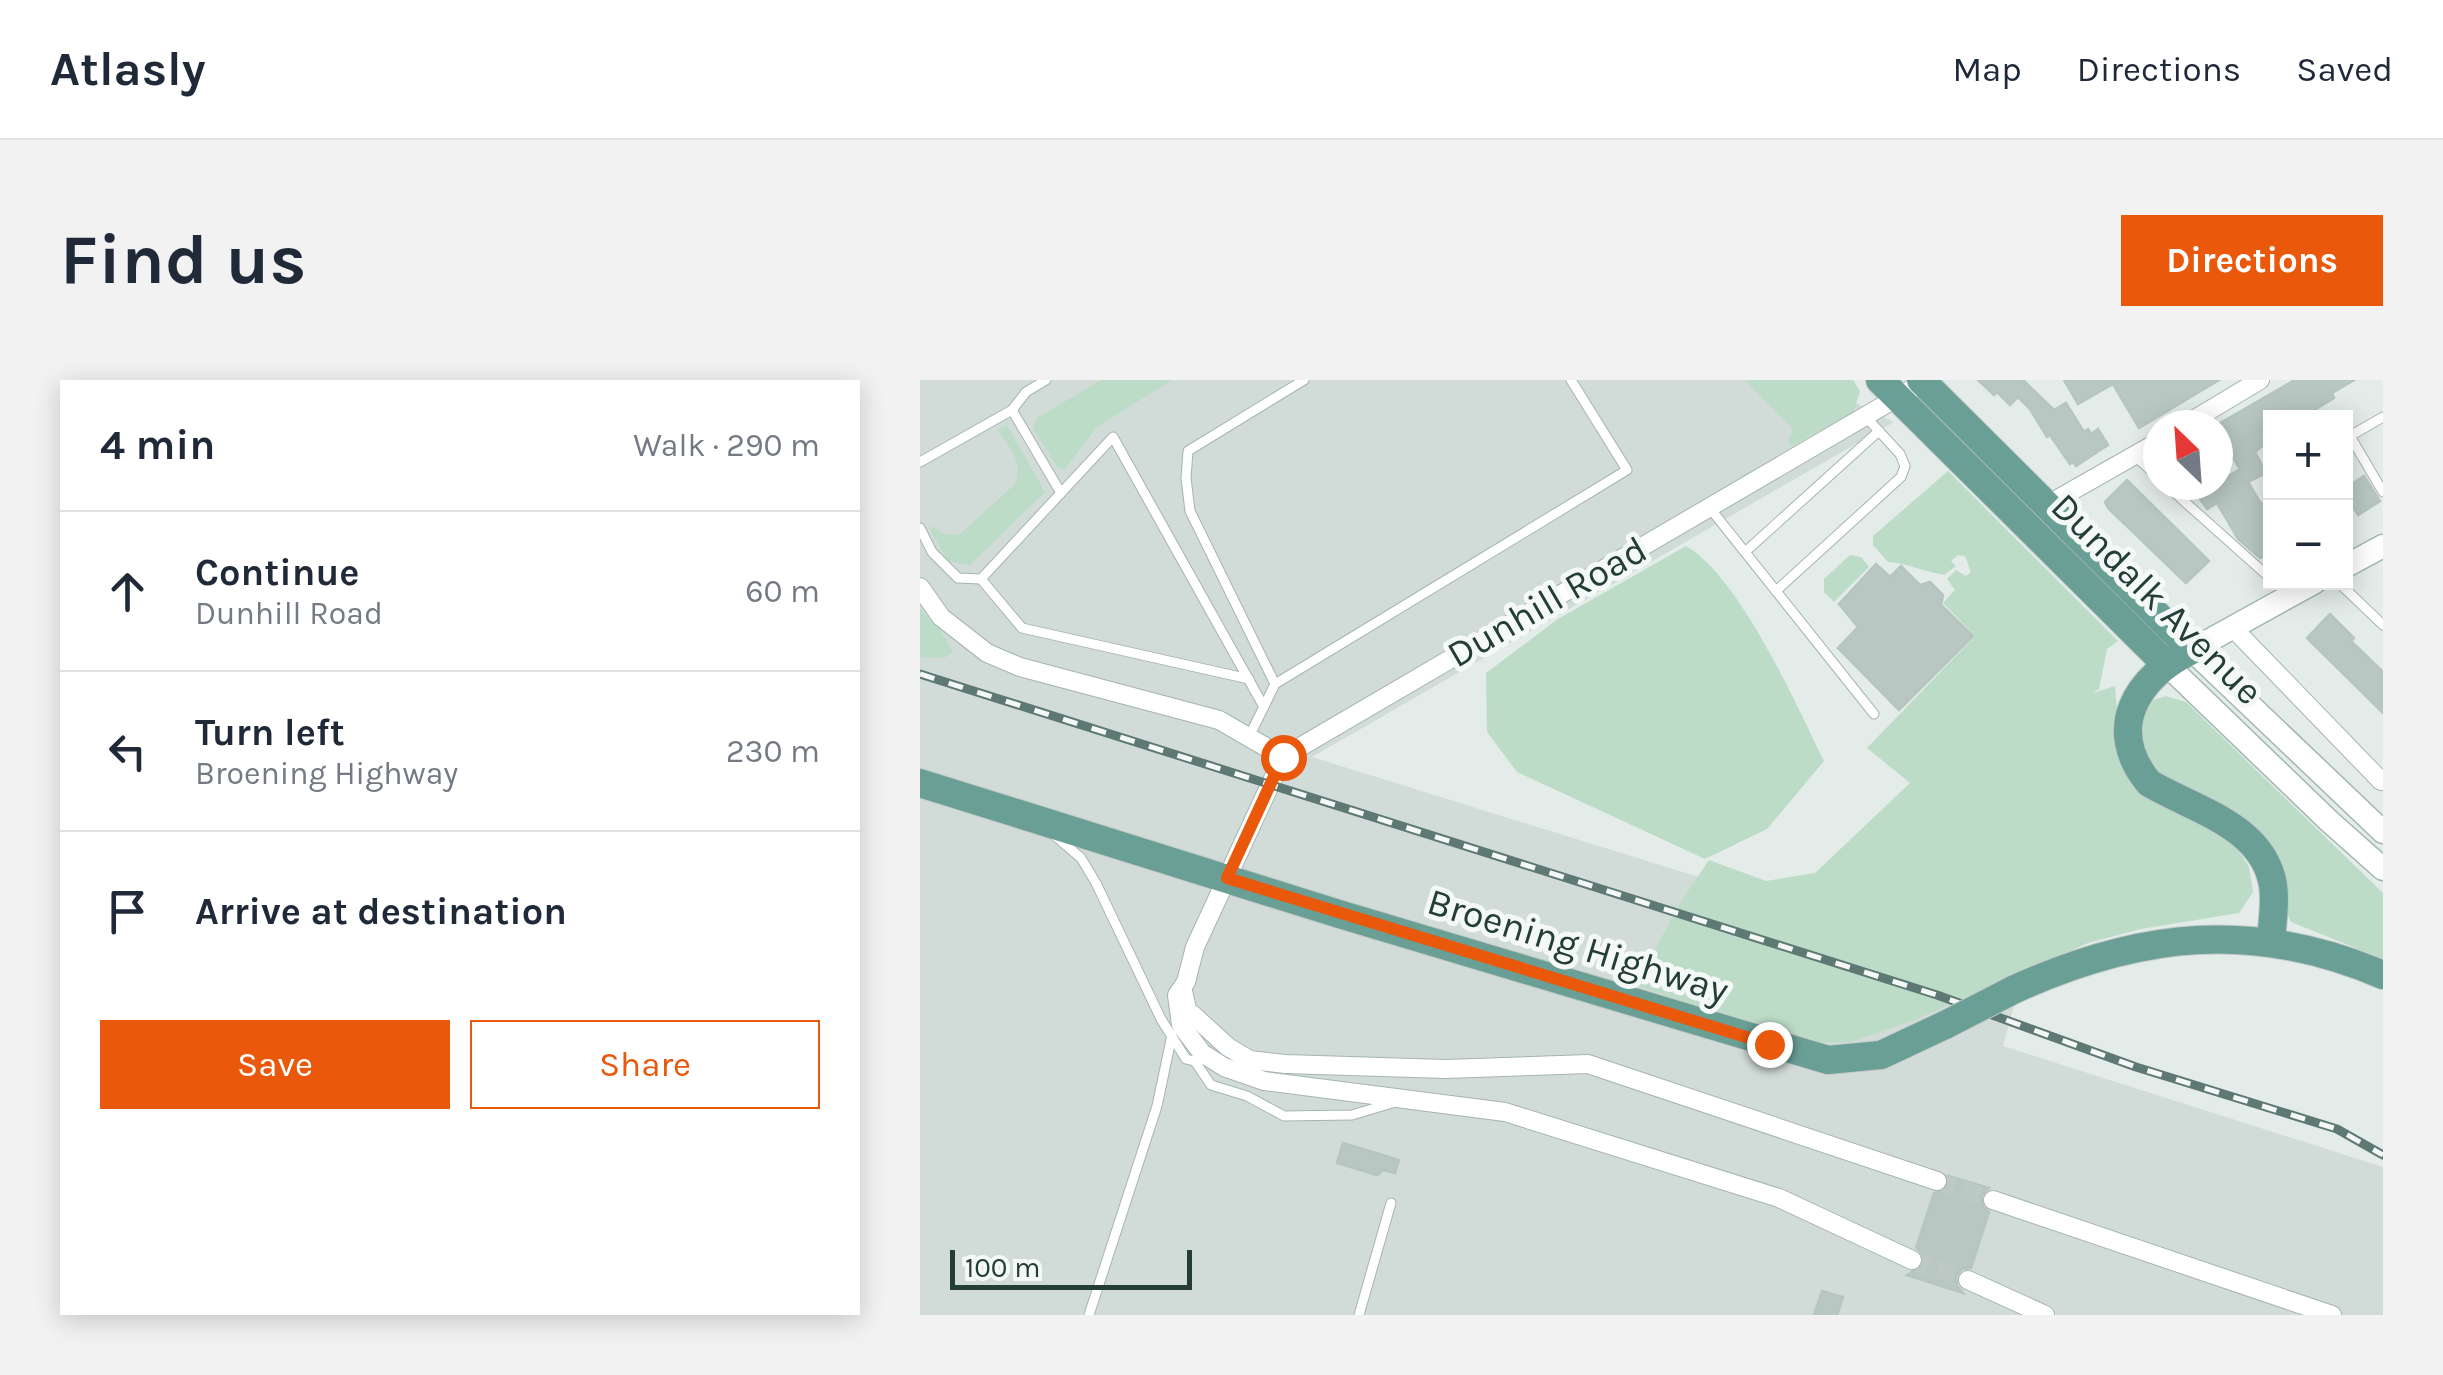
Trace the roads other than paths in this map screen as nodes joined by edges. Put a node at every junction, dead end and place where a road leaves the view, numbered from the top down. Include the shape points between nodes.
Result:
1 (1046, 380) edge
2 (1304, 380) edge
3 (1571, 380) edge
4 (2260, 380) edge
5 (1924, 381) edge
6 (1029, 384) edge
7 (1888, 389) edge
8 (1012, 410) junction
9 (2211, 410) edge
10 (1865, 416) junction
11 (2383, 416) edge
12 (1879, 431) junction
13 (2143, 451) edge
14 (2135, 456) junction
15 (920, 462) edge
16 (2143, 463) edge
17 (2383, 492) edge
18 (1060, 494) junction
19 (2183, 500) edge
20 (2047, 505) junction
21 (1709, 507) junction
22 (920, 528) edge
23 (2383, 546) edge
24 (1745, 552) junction
25 (2353, 562) edge
26 (2263, 572) edge
27 (981, 579) junction
28 (920, 587) edge
29 (2275, 590) edge
30 (2346, 590) edge
31 (1776, 591) junction
32 (2383, 625) edge
33 (2233, 628) junction
34 (2192, 650) junction
35 (2165, 663) junction
36 (1248, 679) junction
37 (1275, 684) junction
38 (1264, 706) junction
39 (1874, 714) dead end
40 (1249, 737) junction
41 (1283, 757) junction
42 (2382, 781) edge
43 (920, 782) edge
44 (2357, 808) junction
45 (1036, 819) junction
46 (2383, 832) edge
47 (2383, 869) edge
48 (1227, 878) junction
49 (2271, 941) junction
50 (2383, 975) edge
51 (1182, 1025) junction
52 (1407, 1098) junction
53 (1937, 1181) tunnel mouth
54 (1993, 1200) tunnel mouth
55 (1391, 1203) dead end
56 (1912, 1260) tunnel mouth
57 (1968, 1280) tunnel mouth
58 (1089, 1315) edge
59 (1359, 1315) edge
60 (2046, 1315) edge
61 (2332, 1315) edge

1 - 6 lane
2 - 37 lane via 1188,452 1190,510
3 - 37 lane via 1627,470
4 - 9 street
5 - 7 street, Dunhill Road
5 - 20 main road, Dundalk Avenue
6 - 8 lane
7 - 10 street, Dunhill Road
7 - 35 main road, Dundalk Avenue
8 - 15 lane
8 - 18 lane
10 - 12 lane
10 - 21 street, Dunhill Road
11 - 17 lane via 2350,436
12 - 24 lane
12 - 31 lane via 1900,454 1901,477
13 - 14 street
14 - 16 lane
14 - 20 street
18 - 27 lane
18 - 36 lane via 1113,437
19 - 26 lane
20 - 34 main road, Dundalk Avenue
21 - 24 lane
21 - 41 street, Dunhill Road
22 - 27 lane via 958,578
23 - 25 main road
24 - 31 lane
27 - 36 lane via 1022,628
28 - 40 street via 941,617 987,653 1219,720
29 - 33 main road
30 - 32 lane
31 - 39 lane
33 - 34 main road
33 - 42 street, Dundalk Avenue
34 - 35 main road
34 - 44 main road, Dundalk Avenue
35 - 47 main road, Dundalk Avenue
35 - 49 main road via 2131,705 2134,757 2150,782 2258,846 2274,889
36 - 38 lane
37 - 38 lane
38 - 40 lane
40 - 41 street
41 - 48 street
42 - 44 street
43 - 45 main road, Broening Highway
44 - 46 main road, Dundalk Avenue
45 - 48 main road, Broening Highway
45 - 51 lane via 1081,858
48 - 49 main road, Broening Highway, bridge via 1828,1060 1881,1055 2015,988 2097,956 2210,939
48 - 51 street via 1176,995
49 - 50 main road, Broening Highway via 2325,952
51 - 52 street via 1202,1053 1264,1082
51 - 52 lane via 1194,1062 1211,1085 1284,1116 1352,1115
51 - 53 street via 1250,1060 1285,1064 1588,1064
51 - 58 lane
52 - 56 street via 1505,1112 1637,1152 1778,1198
54 - 61 street
55 - 59 lane
57 - 60 street

